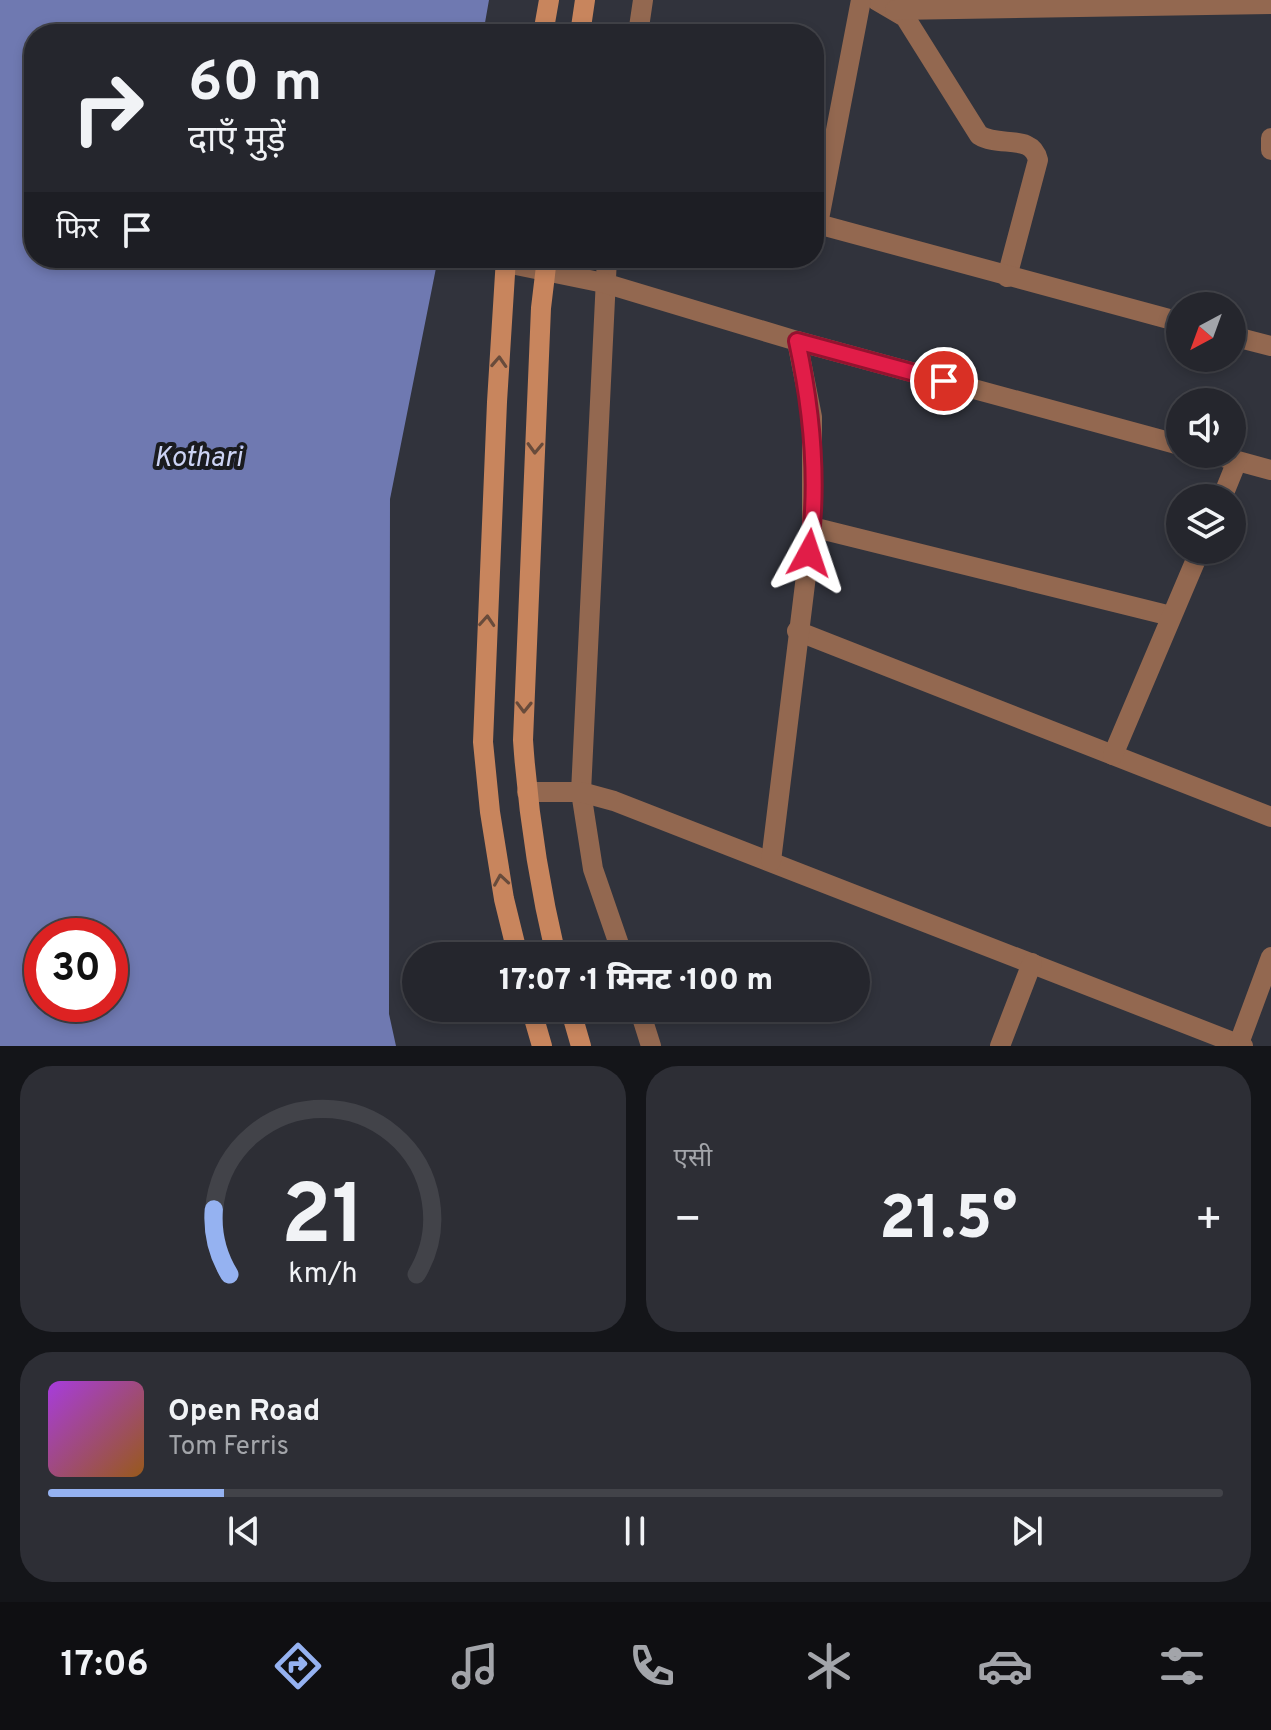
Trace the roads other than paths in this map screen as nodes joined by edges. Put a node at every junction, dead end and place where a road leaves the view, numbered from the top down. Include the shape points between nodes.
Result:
1 (549, 0) edge
2 (585, 0) edge
3 (643, 0) edge
4 (861, 0) edge
5 (876, 0) edge
6 (1114, 4) edge
7 (1271, 4) edge
8 (895, 10) junction
9 (545, 24) edge
10 (581, 24) edge
11 (639, 24) edge
12 (1271, 138) edge
13 (1271, 150) edge
14 (824, 184) edge
15 (824, 226) edge
16 (506, 268) edge
17 (547, 268) edge
18 (559, 268) edge
19 (606, 268) edge
20 (1007, 277) junction
21 (604, 283) junction
22 (1166, 318) edge
23 (1246, 340) edge
24 (797, 341) junction
25 (1271, 346) edge
26 (1166, 441) edge
27 (1246, 463) edge
28 (1271, 470) edge
29 (812, 527) junction
30 (1194, 564) edge
31 (1171, 616) junction
32 (797, 631) junction
33 (1113, 755) junction
34 (527, 792) junction
35 (581, 792) junction
36 (1271, 817) edge
37 (771, 861) junction
38 (515, 942) edge
39 (553, 942) edge
40 (618, 942) edge
41 (1271, 957) edge
42 (1032, 963) junction
43 (535, 1022) edge
44 (574, 1022) edge
45 (643, 1022) edge
46 (1240, 1045) edge
47 (542, 1046) edge
48 (581, 1046) edge
49 (651, 1046) edge
50 (1000, 1046) edge

1 - 9 main road
2 - 10 main road
3 - 11 street
4 - 14 street
5 - 8 street
6 - 7 street
6 - 8 street
8 - 20 street via 905,17 979,135 1036,150 1038,160
12 - 13 street
15 - 20 street
38 -> 16 main road via 492,827 483,742
17 -> 34 main road via 524,653
18 - 21 street
19 - 21 street
20 - 22 street
21 - 24 street
21 - 35 street
23 - 25 street
24 - 26 street
24 - 29 street via 812,417
27 - 28 street
29 - 31 street
29 - 32 street
30 - 31 street
31 - 33 street
32 - 33 street
32 - 37 street
33 - 36 street
34 - 35 street
34 - 39 main road
35 - 37 street
35 - 40 street via 593,869
37 - 42 street
41 - 46 street
42 - 46 street
42 - 50 street
43 - 47 main road
44 - 48 main road
45 - 49 street

